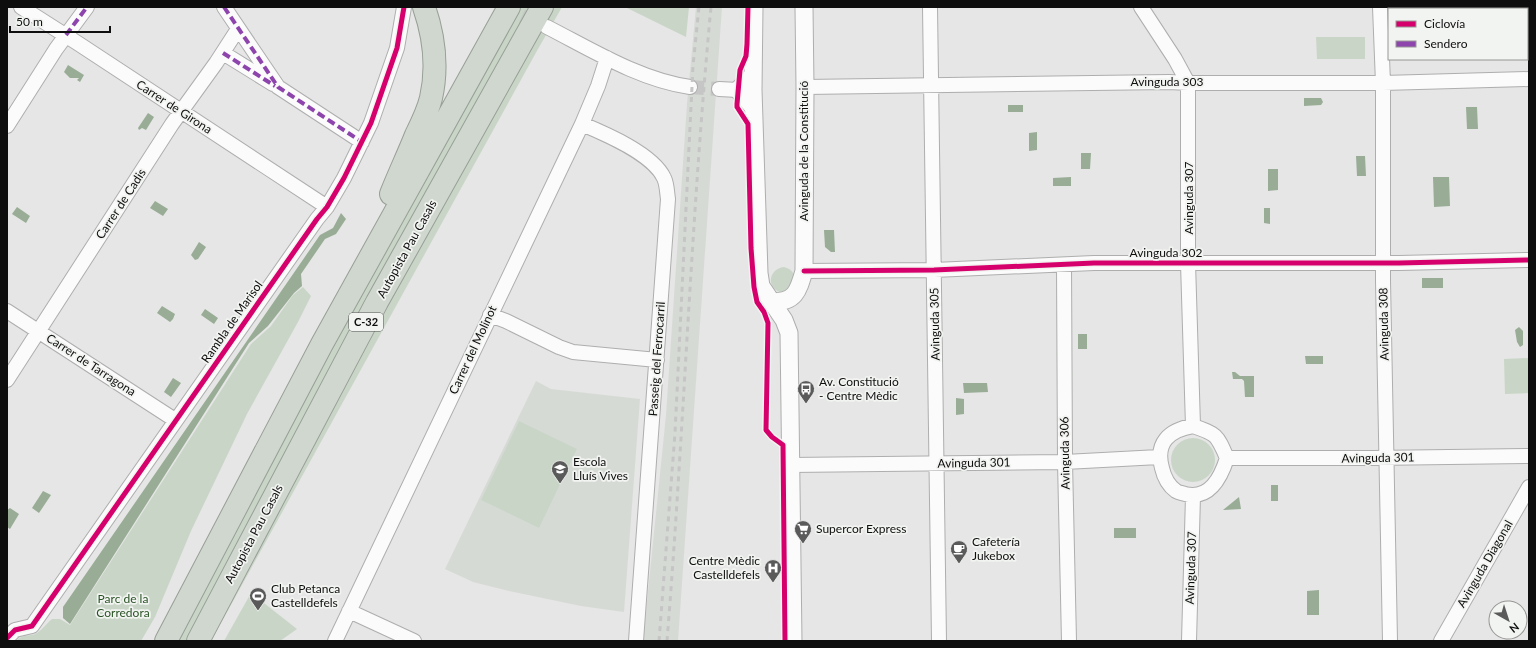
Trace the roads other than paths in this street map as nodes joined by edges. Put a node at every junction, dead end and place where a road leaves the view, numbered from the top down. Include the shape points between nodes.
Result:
1 (21, 7) edge
2 (87, 7) edge
3 (224, 7) edge
4 (404, 7) edge
5 (424, 7) edge
6 (509, 7) edge
7 (754, 7) edge
8 (804, 7) edge
9 (930, 7) edge
10 (1141, 7) edge
11 (1380, 7) edge
12 (544, 17) edge
13 (238, 29) junction
14 (66, 35) junction
15 (223, 52) junction
16 (607, 58) junction
17 (753, 75) junction
18 (1529, 79) edge
19 (1188, 83) junction
20 (1382, 83) junction
21 (931, 86) junction
22 (278, 87) junction
23 (690, 87) tunnel mouth
24 (805, 88) junction
25 (719, 89) tunnel mouth
26 (738, 90) junction
27 (753, 107) junction
28 (182, 111) junction
29 (582, 124) junction
30 (7, 126) edge
31 (362, 142) junction
32 (327, 208) junction
33 (1529, 260) edge
34 (1383, 262) junction
35 (1188, 263) junction
36 (1064, 265) junction
37 (934, 270) junction
38 (804, 271) junction
39 (796, 293) junction
40 (772, 302) junction
41 (7, 311) edge
42 (490, 315) junction
43 (39, 331) junction
44 (789, 333) junction
45 (657, 360) junction
46 (7, 380) edge
47 (284, 416) junction
48 (175, 420) junction
49 (1193, 426) junction
50 (1529, 456) edge
51 (1159, 457) junction
52 (1227, 458) junction
53 (1386, 458) junction
54 (1065, 462) junction
55 (937, 464) junction
56 (790, 465) junction
57 (1529, 487) edge
58 (1193, 496) junction
59 (348, 611) junction
60 (7, 638) edge
61 (166, 641) edge
62 (198, 641) edge
63 (335, 641) edge
64 (414, 641) edge
65 (636, 641) edge
66 (793, 641) edge
67 (939, 641) edge
68 (1069, 641) edge
69 (1189, 641) edge
70 (1390, 641) edge
71 (1441, 641) edge

1 - 14 street, Carrer de Girona
2 - 14 street
3 - 13 street
4 - 31 street, Rambla de Marisol via 397,48
5 - 47 highway via 432,35 435,59 431,97 426,112 384,208 312,353
6 - 47 highway, C-32
7 - 17 street, Avinguda de la Constitució
8 - 24 street, Avinguda de la Constitució
9 - 21 street, Avinguda 305
10 - 19 street, Avinguda 307
11 - 20 street, Avinguda 308
12 - 16 street
12 - 62 highway, Autopista Pau Casals / C-32 via 377,302
13 - 15 street, Carrer de Cadis
13 - 22 street
14 - 28 street, Carrer de Girona
14 - 30 street
15 - 22 street
15 - 28 street, Carrer de Cadis
16 - 23 street via 648,77
16 - 29 street, Carrer del Molinot
17 - 26 street
17 - 27 street, Avinguda de la Constitució
18 - 20 street, Avinguda 303
19 - 20 street, Avinguda 303
19 - 21 street, Avinguda 303
19 - 35 street, Avinguda 307
20 - 34 street, Avinguda 308
21 - 24 street, Avinguda 303
21 - 37 street, Avinguda 305
22 - 31 street
24 - 38 street, Avinguda de la Constitució
25 - 26 street
26 - 27 street
27 - 40 street, Avinguda de la Constitució via 759,273 761,286
28 - 32 street, Carrer de Girona
28 - 43 street, Carrer de Cadis
29 - 42 street, Carrer del Molinot
29 - 45 street, Passeig del Ferrocarril via 645,157 656,166 664,179 668,199
31 - 32 street, Rambla de Marisol
32 - 48 street, Rambla de Marisol
33 - 34 street, Avinguda 302
34 - 35 street, Avinguda 302
34 - 53 street, Avinguda 308
35 - 36 street, Avinguda 302
35 - 49 street, Avinguda 307
36 - 37 street, Avinguda 302
36 - 54 street, Avinguda 306
37 - 38 street, Avinguda 302
37 - 55 street, Avinguda 305
38 - 39 street, Avinguda de la Constitució
39 - 40 street via 784,302
39 - 44 street, Avinguda de la Constitució via 794,320
40 - 44 street, Avinguda de la Constitució
41 - 43 street, Carrer de Tarragona
42 - 45 street via 572,352
42 - 59 street, Carrer del Molinot
43 - 46 street, Carrer de Cadis
43 - 48 street, Carrer de Tarragona
44 - 56 street, Avinguda de la Constitució
45 - 65 street, Passeig del Ferrocarril
47 - 61 highway, C-32
48 - 60 street, Rambla de Marisol via 32,626 15,630
49 - 51 street via 1181,428 1168,436
49 - 52 street via 1211,432 1220,442
50 - 53 street, Avinguda 301
51 - 54 street, Avinguda 301
51 - 58 street via 1164,478 1177,491
52 - 53 street, Avinguda 301
52 - 58 street via 1220,477 1209,490
53 - 70 street, Avinguda 308
54 - 55 street, Avinguda 301
54 - 68 street, Avinguda 306
55 - 56 street, Avinguda 301
55 - 67 street, Avinguda 305
56 - 66 street, Avinguda de la Constitució
57 - 71 street, Avinguda Diagonal
58 - 69 street, Avinguda 307
59 - 63 street, Carrer del Molinot
59 - 64 street

